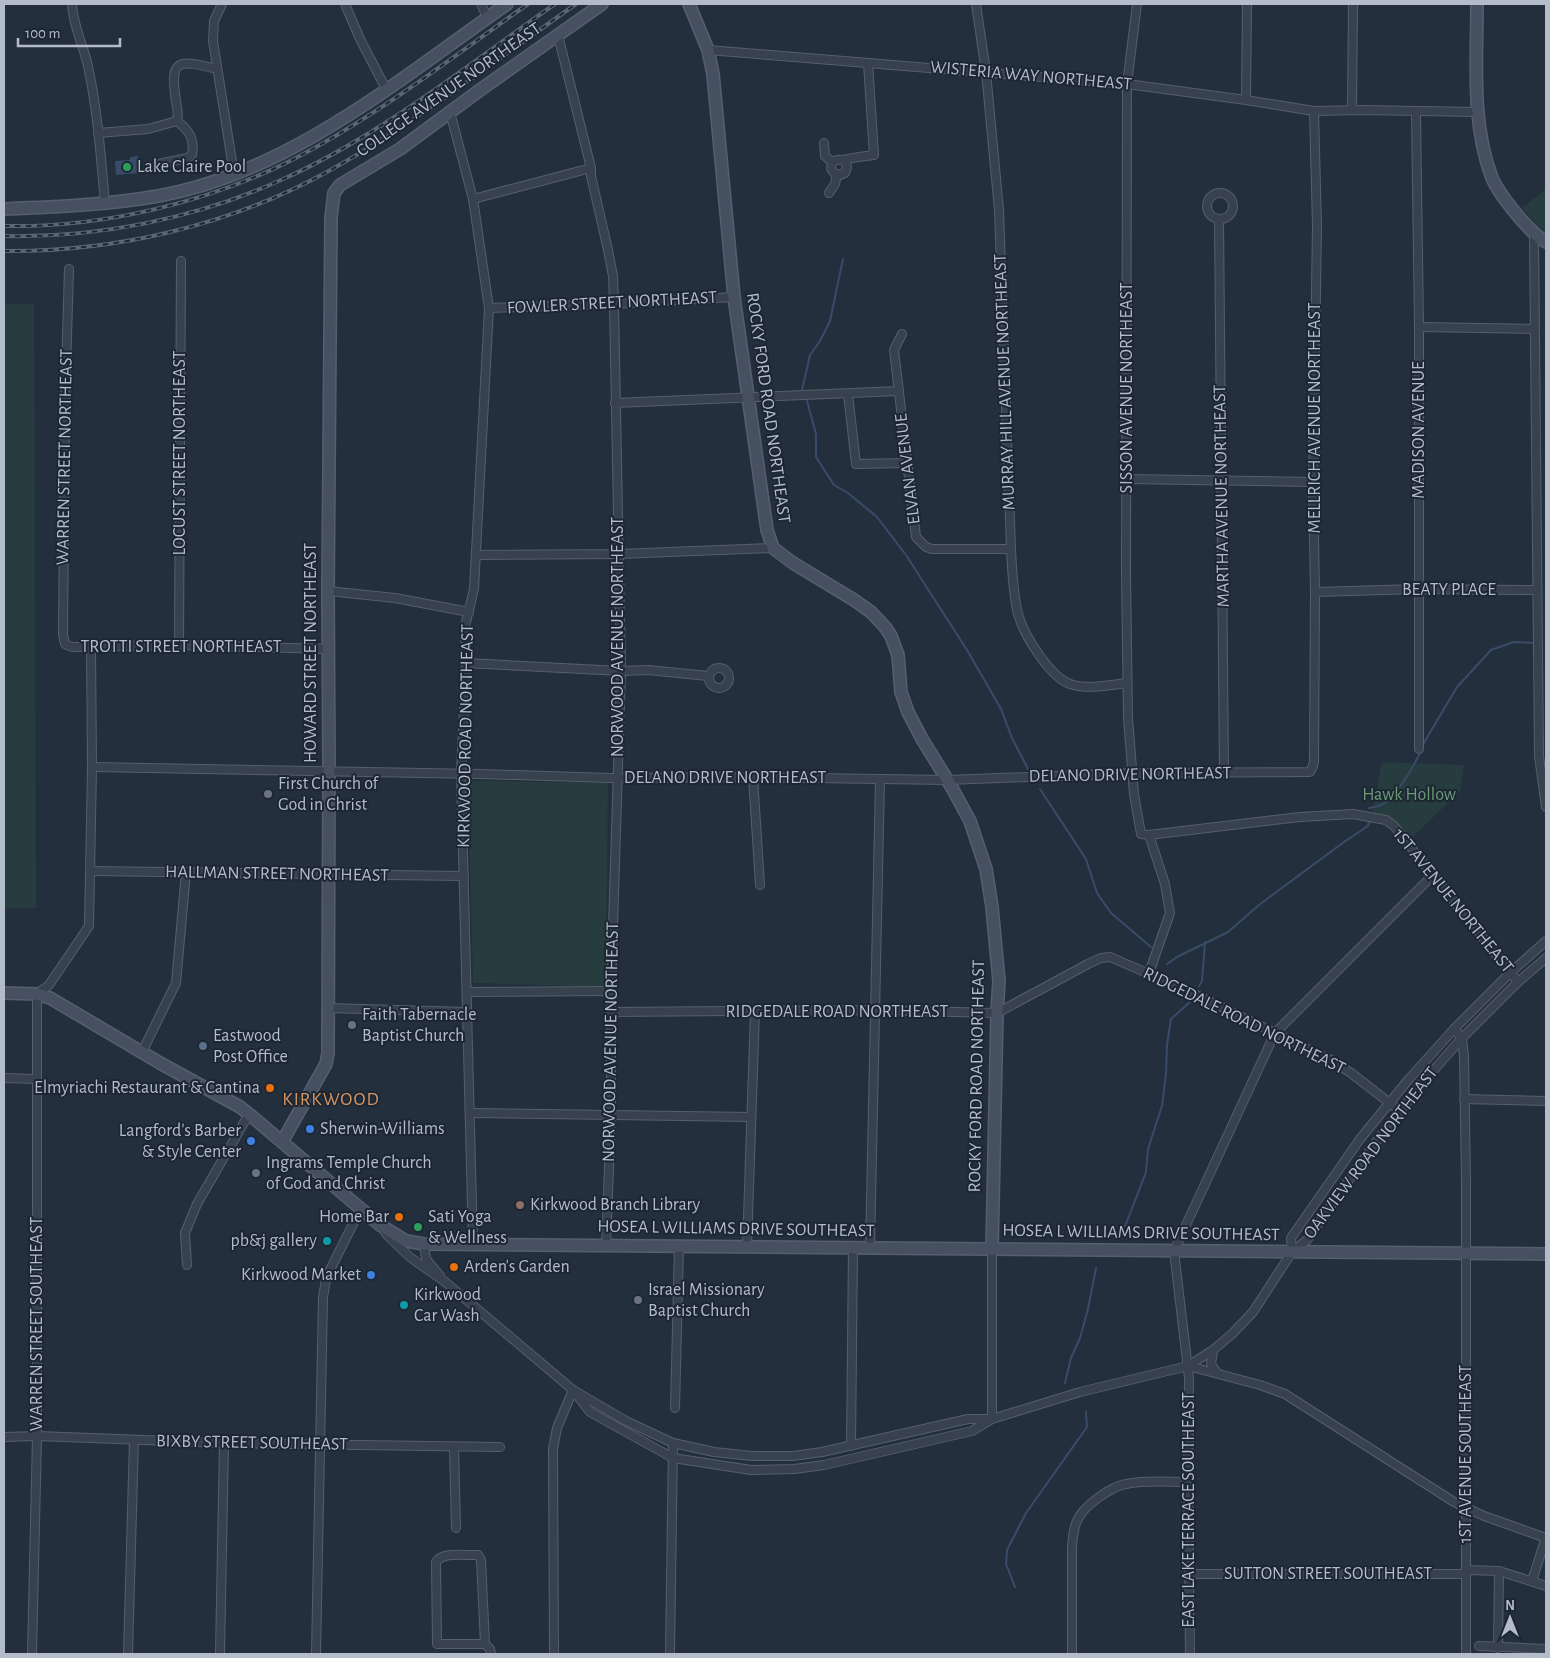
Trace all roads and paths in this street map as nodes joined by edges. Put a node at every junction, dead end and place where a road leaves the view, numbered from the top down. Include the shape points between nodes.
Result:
1 (72, 4) edge
2 (222, 4) edge
3 (345, 4) edge
4 (482, 4) edge
5 (507, 4) edge
6 (602, 4) edge
7 (689, 4) edge
8 (976, 4) edge
9 (1137, 4) edge
10 (1247, 4) edge
11 (1353, 4) edge
12 (1477, 4) edge
13 (487, 17) junction
14 (558, 35) junction
15 (708, 50) junction
16 (868, 63) junction
17 (217, 69) junction
18 (986, 72) junction
19 (1128, 84) junction
20 (386, 89) junction
21 (1246, 100) junction
22 (1352, 110) junction
23 (1314, 111) junction
24 (450, 112) junction
25 (1416, 112) junction
26 (1477, 112) junction
27 (176, 121) junction
28 (98, 133) junction
29 (824, 143) dead end
30 (845, 160) junction
31 (832, 162) junction
32 (159, 164) dead end
33 (591, 168) junction
34 (234, 174) junction
35 (837, 174) junction
36 (340, 185) joint
37 (829, 193) dead end
38 (473, 199) junction
39 (105, 203) junction
40 (4, 209) edge
41 (1218, 220) dead end
42 (1534, 234) junction
43 (1546, 242) edge
44 (181, 261) dead end
45 (69, 269) dead end
46 (734, 297) junction
47 (614, 304) junction
48 (488, 308) junction
49 (1419, 327) junction
50 (1535, 329) junction
51 (902, 334) dead end
52 (899, 391) junction
53 (848, 394) junction
54 (749, 398) junction
55 (615, 403) junction
56 (908, 463) junction
57 (1127, 480) junction
58 (1222, 481) junction
59 (1313, 482) junction
60 (773, 548) junction
61 (1011, 549) junction
62 (619, 554) junction
63 (476, 555) junction
64 (1418, 590) junction
65 (1536, 590) junction
66 (328, 591) junction
67 (1315, 592) junction
68 (469, 612) junction
69 (65, 644) joint
70 (179, 645) junction
71 (90, 646) junction
72 (328, 649) junction
73 (1541, 650) edge
74 (466, 663) junction
75 (621, 671) junction
76 (708, 676) dead end
77 (1127, 683) junction
78 (1314, 724) joint
79 (1418, 749) dead end
80 (92, 767) junction
81 (329, 771) junction
82 (1132, 773) junction
83 (1224, 773) junction
84 (461, 774) junction
85 (753, 777) junction
86 (618, 778) junction
87 (880, 779) junction
88 (948, 780) junction
89 (1546, 807) edge
90 (1149, 835) junction
91 (91, 871) junction
92 (186, 872) junction
93 (328, 874) junction
94 (1433, 875) junction
95 (464, 876) junction
96 (760, 885) dead end
97 (1546, 941) edge
98 (1546, 958) edge
99 (1150, 973) junction
100 (1510, 973) junction
101 (1518, 982) junction
102 (611, 990) junction
103 (467, 992) junction
104 (4, 993) edge
105 (37, 994) junction
106 (328, 1008) junction
107 (875, 1010) junction
108 (755, 1011) junction
109 (467, 1012) junction
110 (611, 1012) junction
111 (997, 1013) junction
112 (1454, 1030) junction
113 (1275, 1033) junction
114 (1462, 1038) junction
115 (142, 1052) junction
116 (6, 1078) edge
117 (37, 1079) junction
118 (1464, 1099) junction
119 (1546, 1101) edge
120 (1390, 1103) junction
121 (1400, 1111) junction
122 (470, 1113) junction
123 (249, 1114) junction
124 (611, 1115) junction
125 (751, 1117) junction
126 (282, 1142) junction
127 (361, 1208) junction
128 (380, 1225) junction
129 (424, 1244) junction
130 (473, 1245) junction
131 (606, 1246) junction
132 (679, 1246) junction
133 (747, 1247) junction
134 (853, 1248) junction
135 (870, 1248) junction
136 (992, 1249) junction
137 (1174, 1251) junction
138 (1292, 1252) junction
139 (1465, 1253) junction
140 (1546, 1254) edge
141 (186, 1265) dead end
142 (444, 1281) junction
143 (1213, 1350) junction
144 (1188, 1366) junction
145 (1217, 1374) junction
146 (573, 1390) junction
147 (676, 1408) dead end
148 (992, 1419) junction
149 (37, 1436) junction
150 (4, 1437) edge
151 (134, 1440) junction
152 (224, 1443) junction
153 (673, 1443) junction
154 (321, 1445) junction
155 (454, 1446) junction
156 (850, 1446) junction
157 (500, 1447) dead end
158 (673, 1458) junction
159 (1188, 1482) junction
160 (1467, 1509) junction
161 (456, 1528) dead end
162 (1546, 1538) edge
163 (1499, 1571) junction
164 (1466, 1572) junction
165 (1190, 1574) junction
166 (1532, 1582) junction
167 (1546, 1586) edge
168 (485, 1644) junction
169 (1479, 1646) dead end
170 (1498, 1648) junction
171 (1546, 1649) edge
172 (32, 1654) edge
173 (128, 1654) edge
174 (220, 1654) edge
175 (316, 1654) edge
176 (492, 1654) edge
177 (554, 1654) edge
178 (670, 1654) edge
179 (1072, 1654) edge
180 (1190, 1654) edge
181 (1466, 1654) edge

1 - 28 street via 89,69
2 - 17 street via 214,21
3 - 20 street
4 - 13 street
5 - 13 street
6 - 14 street, COLLEGE AVENUE NORTHEAST
7 - 15 street, ROCKY FORD ROAD NORTHEAST
8 - 18 street, MURRAY HILL AVENUE NORTHEAST
9 - 19 street, SISSON AVENUE NORTHEAST
10 - 21 street
11 - 22 street
12 - 26 street
13 - 20 street
14 - 24 street, COLLEGE AVENUE NORTHEAST
14 - 33 street, NORWOOD AVENUE NORTHEAST
15 - 16 street, WISTERIA WAY NORTHEAST
15 - 46 street, ROCKY FORD ROAD NORTHEAST
16 - 18 street, WISTERIA WAY NORTHEAST
16 - 30 street via 874,155
17 - 27 street via 187,64 178,66 173,81
17 - 34 street
18 - 19 street, WISTERIA WAY NORTHEAST
18 - 61 street, MURRAY HILL AVENUE NORTHEAST via 999,210
19 - 21 street, WISTERIA WAY NORTHEAST
19 - 57 street, SISSON AVENUE NORTHEAST
20 - 34 street via 316,135
21 - 23 street, WISTERIA WAY NORTHEAST
22 - 23 street, WISTERIA WAY NORTHEAST
22 - 25 street, WISTERIA WAY NORTHEAST
23 - 59 street, MELLRICH AVENUE NORTHEAST via 1317,226
24 - 36 street, COLLEGE AVENUE NORTHEAST via 400,149
24 - 38 street, KIRKWOOD ROAD NORTHEAST
25 - 26 street, WISTERIA WAY NORTHEAST
25 - 49 street, MADISON AVENUE
26 - 42 street via 1493,180
27 - 28 street via 148,129
27 - 32 street via 192,136 192,154
28 - 39 street
29 - 31 street via 825,156
30 - 31 street
30 - 35 street via 845,173
31 - 35 street via 831,169
33 - 38 street
33 - 47 street, NORWOOD AVENUE NORTHEAST via 613,276
34 - 39 street via 159,196
35 - 37 street
36 - 66 street, HOWARD STREET NORTHEAST via 334,193 331,217
38 - 48 street, KIRKWOOD ROAD NORTHEAST
39 - 40 street
41 - 58 street, MARTHA AVENUE NORTHEAST
42 - 43 street
42 - 50 street
44 - 70 street, LOCUST STREET NORTHEAST
45 - 69 street, WARREN STREET NORTHEAST via 65,405
46 - 47 street, FOWLER STREET NORTHEAST
46 - 54 street, ROCKY FORD ROAD NORTHEAST
47 - 48 street, FOWLER STREET NORTHEAST
47 - 55 street, NORWOOD AVENUE NORTHEAST
48 - 63 street, KIRKWOOD ROAD NORTHEAST
49 - 50 street
49 - 64 street, MADISON AVENUE
50 - 65 street
51 - 52 street, ELVAN AVENUE via 894,350
52 - 53 street
52 - 56 street, ELVAN AVENUE
53 - 54 street
53 - 56 street via 856,464
54 - 55 street
54 - 60 street, ROCKY FORD ROAD NORTHEAST via 764,515
55 - 62 street, NORWOOD AVENUE NORTHEAST
56 - 61 street, ELVAN AVENUE via 916,537 921,543 932,549
57 - 58 street
57 - 77 street, SISSON AVENUE NORTHEAST
58 - 59 street
58 - 83 street, MARTHA AVENUE NORTHEAST
59 - 67 street, MELLRICH AVENUE NORTHEAST
60 - 62 street
60 - 88 street, ROCKY FORD ROAD NORTHEAST via 854,600 885,627 898,655 901,692 908,712
61 - 77 street, MURRAY HILL AVENUE NORTHEAST via 1013,590 1019,616 1038,653 1055,675 1070,684
62 - 63 street
62 - 75 street, NORWOOD AVENUE NORTHEAST
63 - 68 street, KIRKWOOD ROAD NORTHEAST
64 - 65 street, BEATY PLACE
64 - 67 street, BEATY PLACE
64 - 79 street, MADISON AVENUE
65 - 73 street
66 - 68 street via 395,598
66 - 72 street, HOWARD STREET NORTHEAST
67 - 78 street, MELLRICH AVENUE NORTHEAST
68 - 74 street, KIRKWOOD ROAD NORTHEAST via 465,626
69 - 71 street, TROTTI STREET NORTHEAST
70 - 71 street, TROTTI STREET NORTHEAST
70 - 72 street, TROTTI STREET NORTHEAST
71 - 80 street
72 - 81 street, HOWARD STREET NORTHEAST
73 - 89 street via 1541,771
74 - 75 street
74 - 84 street, KIRKWOOD ROAD NORTHEAST
75 - 76 street via 648,670
75 - 86 street, NORWOOD AVENUE NORTHEAST
77 - 82 street, SISSON AVENUE NORTHEAST
78 - 83 street, DELANO DRIVE NORTHEAST via 1314,766 1310,772
80 - 81 street, DELANO DRIVE NORTHEAST
80 - 91 street
81 - 84 street, DELANO DRIVE NORTHEAST
81 - 93 street, HOWARD STREET NORTHEAST
82 - 83 street, DELANO DRIVE NORTHEAST
82 - 88 street, DELANO DRIVE NORTHEAST
82 - 90 street, SISSON AVENUE NORTHEAST via 1141,834
84 - 86 street, DELANO DRIVE NORTHEAST
84 - 95 street, KIRKWOOD ROAD NORTHEAST
85 - 86 street, DELANO DRIVE NORTHEAST
85 - 87 street, DELANO DRIVE NORTHEAST
85 - 96 street
86 - 102 street, NORWOOD AVENUE NORTHEAST
87 - 88 street, DELANO DRIVE NORTHEAST
87 - 107 street
88 - 111 street, ROCKY FORD ROAD NORTHEAST via 970,821 986,869 999,981
90 - 94 street, 1ST AVENUE NORTHEAST via 1300,817 1353,814 1375,817 1394,826
90 - 99 street via 1165,884 1170,913
91 - 92 street, HALLMAN STREET NORTHEAST
91 - 105 street via 89,926 49,985
92 - 93 street, HALLMAN STREET NORTHEAST
92 - 115 street via 176,983
93 - 95 street, HALLMAN STREET NORTHEAST
93 - 106 street, HOWARD STREET NORTHEAST
94 - 100 street, 1ST AVENUE NORTHEAST
94 - 113 street
95 - 103 street, KIRKWOOD ROAD NORTHEAST
97 - 100 street, OAKVIEW ROAD NORTHEAST
98 - 101 street, OAKVIEW ROAD NORTHEAST
99 - 111 street, RIDGEDALE ROAD NORTHEAST via 1110,957 1102,958
99 - 113 street, RIDGEDALE ROAD NORTHEAST
100 - 101 street, 1ST AVENUE NORTHEAST
100 - 112 street, OAKVIEW ROAD NORTHEAST
101 - 114 street, OAKVIEW ROAD NORTHEAST
102 - 103 street
102 - 110 street, NORWOOD AVENUE NORTHEAST
103 - 109 street, KIRKWOOD ROAD NORTHEAST
104 - 105 street, HOSEA L WILLIAMS DRIVE SOUTHEAST
105 - 115 street, HOSEA L WILLIAMS DRIVE SOUTHEAST via 50,998
105 - 117 street, WARREN STREET SOUTHEAST
106 - 109 street
106 - 126 street, HOWARD STREET NORTHEAST via 326,1064
107 - 108 street, RIDGEDALE ROAD NORTHEAST
107 - 111 street, RIDGEDALE ROAD NORTHEAST
107 - 135 street
108 - 110 street, RIDGEDALE ROAD NORTHEAST
108 - 125 street
109 - 122 street, KIRKWOOD ROAD NORTHEAST
110 - 124 street, NORWOOD AVENUE NORTHEAST
111 - 136 street, ROCKY FORD ROAD NORTHEAST
112 - 114 street
112 - 120 street, OAKVIEW ROAD NORTHEAST
113 - 120 street, RIDGEDALE ROAD NORTHEAST via 1331,1060
113 - 137 street
114 - 118 street
114 - 121 street, OAKVIEW ROAD NORTHEAST
115 - 123 street, HOSEA L WILLIAMS DRIVE SOUTHEAST
116 - 117 street
117 - 149 street, WARREN STREET SOUTHEAST
118 - 119 street
118 - 139 street
120 - 121 street, RIDGEDALE ROAD NORTHEAST
120 - 138 street, OAKVIEW ROAD NORTHEAST via 1360,1139 1290,1240
121 - 138 street, OAKVIEW ROAD NORTHEAST via 1307,1240
122 - 124 street
122 - 130 street, KIRKWOOD ROAD NORTHEAST
123 - 126 street, HOSEA L WILLIAMS DRIVE SOUTHEAST
123 - 141 street via 197,1204 185,1233
124 - 125 street
124 - 131 street, NORWOOD AVENUE NORTHEAST
125 - 133 street
126 - 127 street, HOSEA L WILLIAMS DRIVE SOUTHEAST
127 - 128 street, HOSEA L WILLIAMS DRIVE SOUTHEAST
127 - 154 street via 326,1280 323,1297
128 - 129 street, HOSEA L WILLIAMS DRIVE SOUTHEAST via 406,1241
128 - 142 street via 407,1254
129 - 130 street, HOSEA L WILLIAMS DRIVE SOUTHEAST
129 - 142 street via 426,1259
130 - 131 street, HOSEA L WILLIAMS DRIVE SOUTHEAST
131 - 132 street, HOSEA L WILLIAMS DRIVE SOUTHEAST
132 - 133 street, HOSEA L WILLIAMS DRIVE SOUTHEAST
132 - 147 street
133 - 134 street, HOSEA L WILLIAMS DRIVE SOUTHEAST
134 - 135 street, HOSEA L WILLIAMS DRIVE SOUTHEAST
134 - 156 street
135 - 136 street, HOSEA L WILLIAMS DRIVE SOUTHEAST
136 - 137 street, HOSEA L WILLIAMS DRIVE SOUTHEAST
136 - 148 street
137 - 138 street, HOSEA L WILLIAMS DRIVE SOUTHEAST
137 - 144 street, EAST LAKE TERRACE SOUTHEAST
138 - 139 street, HOSEA L WILLIAMS DRIVE SOUTHEAST
138 - 143 street via 1253,1312
139 - 140 street, HOSEA L WILLIAMS DRIVE SOUTHEAST
139 - 160 street, 1ST AVENUE SOUTHEAST
142 - 146 street
143 - 144 street
143 - 145 street via 1211,1364
144 - 145 street
144 - 148 street via 1080,1392
144 - 159 street, EAST LAKE TERRACE SOUTHEAST
145 - 160 street via 1286,1394
146 - 153 street via 626,1422
146 - 158 street via 590,1412
146 - 177 street via 557,1428 553,1449
148 - 156 street via 968,1419
148 - 158 street via 972,1432 794,1469 751,1470
149 - 150 street, BIXBY STREET SOUTHEAST
149 - 151 street, BIXBY STREET SOUTHEAST
149 - 172 street, WARREN STREET SOUTHEAST
151 - 152 street, BIXBY STREET SOUTHEAST
151 - 173 street
152 - 154 street, BIXBY STREET SOUTHEAST
152 - 174 street
153 - 156 street via 752,1456 794,1456
153 - 158 street
154 - 155 street, BIXBY STREET SOUTHEAST
154 - 175 street
155 - 157 street, BIXBY STREET SOUTHEAST
155 - 161 street
158 - 178 street
159 - 165 street, EAST LAKE TERRACE SOUTHEAST
159 - 179 street via 1124,1484 1088,1506 1077,1519 1072,1547
160 - 162 street
160 - 164 street, 1ST AVENUE SOUTHEAST
162 - 166 street
163 - 164 street, SUTTON STREET SOUTHEAST
163 - 166 street, SUTTON STREET SOUTHEAST
163 - 170 street
164 - 165 street, SUTTON STREET SOUTHEAST
164 - 181 street, 1ST AVENUE SOUTHEAST
165 - 180 street, EAST LAKE TERRACE SOUTHEAST
166 - 167 street, SUTTON STREET SOUTHEAST
168 - 168 street via 481,1560 478,1556 438,1558 437,1644
168 - 176 street
169 - 170 street
170 - 171 street

